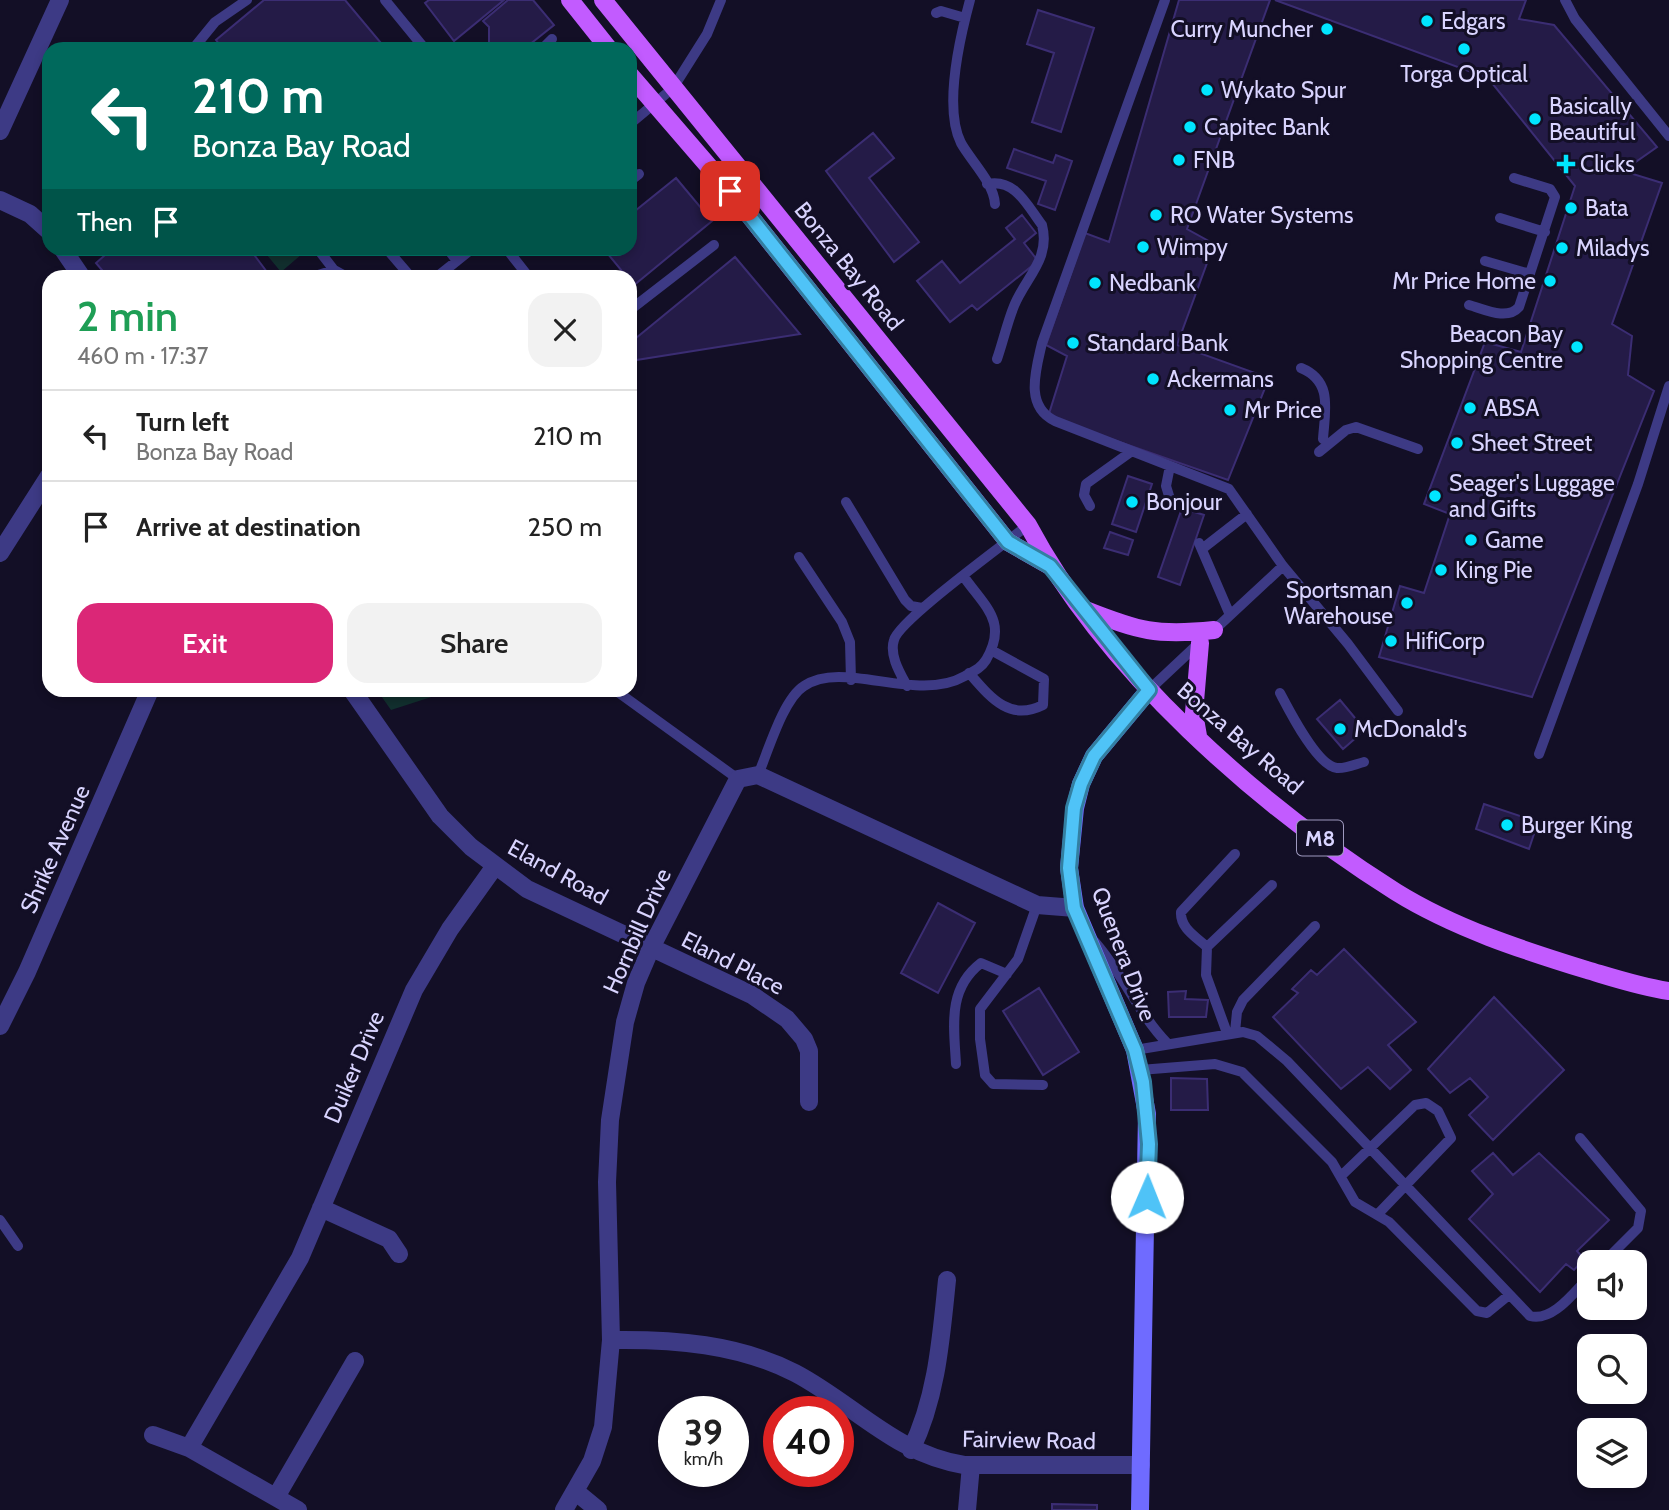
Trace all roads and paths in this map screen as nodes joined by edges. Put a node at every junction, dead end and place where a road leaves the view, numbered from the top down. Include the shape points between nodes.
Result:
1 (60, 0) edge
2 (247, 0) edge
3 (570, 0) edge
4 (603, 0) edge
5 (721, 0) edge
6 (970, 0) edge
7 (1165, 0) edge
8 (1564, 0) edge
9 (387, 1) edge
10 (936, 13) dead end
11 (965, 18) junction
12 (552, 39) dead end
13 (197, 42) edge
14 (419, 42) edge
15 (549, 42) edge
16 (603, 42) edge
17 (636, 42) edge
18 (637, 43) edge
19 (637, 84) edge
20 (673, 88) junction
21 (654, 105) junction
22 (637, 118) edge
23 (0, 131) edge
24 (1669, 136) edge
25 (1514, 178) dead end
26 (987, 184) junction
27 (0, 200) edge
28 (995, 204) dead end
29 (1500, 218) dead end
30 (42, 225) edge
31 (1545, 232) junction
32 (714, 244) dead end
33 (323, 256) edge
34 (393, 256) edge
35 (453, 256) edge
36 (463, 256) edge
37 (512, 256) edge
38 (457, 261) junction
39 (1485, 261) dead end
40 (334, 270) edge
41 (405, 270) edge
42 (446, 270) edge
43 (523, 270) edge
44 (1530, 274) junction
45 (637, 304) edge
46 (1469, 305) dead end
47 (997, 359) dead end
48 (1301, 368) dead end
49 (1669, 386) edge
50 (1324, 439) dead end
51 (1418, 449) dead end
52 (1132, 451) junction
53 (1319, 452) dead end
54 (1170, 466) junction
55 (1170, 499) dead end
56 (846, 502) dead end
57 (41, 504) edge
58 (1090, 506) dead end
59 (1247, 514) junction
60 (1028, 525) junction
61 (1008, 542) junction
62 (0, 553) edge
63 (799, 557) dead end
64 (1283, 565) junction
65 (1050, 566) junction
66 (964, 577) junction
67 (922, 608) junction
68 (1083, 608) junction
69 (1230, 615) junction
70 (1214, 630) junction
71 (1199, 643) junction
72 (991, 650) junction
73 (969, 673) junction
74 (851, 680) junction
75 (907, 686) junction
76 (1149, 690) junction
77 (1280, 693) dead end
78 (147, 697) edge
79 (357, 697) edge
80 (625, 697) edge
81 (1398, 711) dead end
82 (1198, 736) junction
83 (1539, 754) dead end
84 (1364, 762) dead end
85 (758, 775) junction
86 (738, 779) junction
87 (1235, 854) dead end
88 (495, 866) junction
89 (1272, 885) dead end
90 (1037, 905) junction
91 (1074, 908) junction
92 (1315, 926) dead end
93 (1083, 929) junction
94 (1207, 947) junction
95 (651, 948) junction
96 (1007, 974) junction
97 (1669, 991) edge
98 (0, 1026) edge
99 (1231, 1032) junction
100 (1167, 1044) junction
101 (1135, 1050) junction
102 (956, 1064) dead end
103 (1140, 1070) junction
104 (1043, 1085) dead end
105 (809, 1101) dead end
106 (1580, 1138) dead end
107 (1369, 1148) junction
108 (1341, 1176) junction
109 (1404, 1185) junction
110 (321, 1208) junction
111 (1377, 1215) junction
112 (0, 1220) edge
113 (18, 1246) dead end
114 (1616, 1250) edge
115 (399, 1254) dead end
116 (947, 1280) dead end
117 (1577, 1287) edge
118 (1509, 1295) junction
119 (611, 1340) junction
120 (355, 1361) dead end
121 (153, 1435) dead end
122 (189, 1448) junction
123 (911, 1450) junction
124 (971, 1465) junction
125 (1141, 1465) junction
126 (575, 1491) junction
127 (276, 1497) junction
128 (298, 1510) edge
129 (564, 1510) edge
130 (598, 1510) edge
131 (967, 1510) edge
132 (1140, 1510) edge

1 - 23 street
2 - 13 lane via 215,22
3 - 16 main road
4 - 17 main road, Bonza Bay Road / M8
5 - 20 lane via 707,34
6 - 11 lane
7 - 52 lane via 1042,343 1033,383 1045,415
8 - 24 lane
9 - 14 lane
10 - 11 lane
11 - 26 lane via 953,111 960,141
12 - 15 lane
18 - 20 main road, Bonza Bay Road / M8
19 - 21 main road, Bonza Bay Road / M8
20 - 21 lane
20 - 60 main road, Bonza Bay Road / M8
21 - 22 lane
21 - 61 main road, Bonza Bay Road / M8 via 730,191
25 - 31 lane via 1553,192 1554,208
26 - 28 lane
26 - 47 lane via 1009,185 1044,232 1038,266 1014,304
27 - 30 street
29 - 31 lane
31 - 44 lane
32 - 45 lane
33 - 40 lane
34 - 41 lane
35 - 38 lane
36 - 38 lane
37 - 43 lane
38 - 42 lane
39 - 44 lane
44 - 46 lane via 1513,313
48 - 50 lane via 1317,377 1326,394
49 - 83 lane
51 - 53 lane via 1356,427
52 - 54 lane
52 - 58 lane via 1086,484 1084,495
54 - 55 lane via 1166,486
54 - 59 lane via 1229,489
56 - 67 lane via 905,600
57 - 62 street
59 - 64 lane
59 - 69 lane via 1200,546
60 - 61 lane
60 - 65 main road, Bonza Bay Road / M8
61 - 65 main road, Bonza Bay Road / M8
61 - 66 lane
63 - 74 lane via 842,622 850,642
64 - 69 lane
64 - 81 lane
65 - 68 main road, Bonza Bay Road / M8
66 - 67 lane
66 - 72 lane via 996,622
67 - 75 lane via 894,639 894,654
68 - 70 main road via 1143,631
68 - 76 main road, Bonza Bay Road / M8
69 - 70 lane
70 - 71 lane
71 - 76 lane
71 - 82 main road via 1194,713
72 - 73 lane via 981,667
72 - 73 lane via 1044,679 1043,705 1008,710 994,702
73 - 75 lane via 941,686
74 - 75 lane
74 - 85 lane via 822,680 802,687 789,703
76 - 82 main road, Bonza Bay Road / M8
76 - 91 street, Quenera Drive via 1094,756 1081,784 1074,808 1069,868
77 - 84 lane via 1325,762 1337,768
78 - 98 street, Shrike Avenue
79 - 88 street, Eland Road via 440,816
80 - 86 lane
82 - 97 main road, Bonza Bay Road / M8 via 1239,776 1397,893 1453,922 1543,957
85 - 86 street
85 - 90 street
86 - 95 street, Hornbill Drive
87 - 94 lane via 1181,912 1185,927
88 - 95 street, Eland Road via 527,889
88 - 110 street, Duiker Drive via 414,990
89 - 94 lane
90 - 91 street
90 - 96 lane via 1018,959
91 - 93 street, Quenera Drive
92 - 99 lane via 1243,1000
93 - 100 lane
93 - 101 street, Quenera Drive
94 - 99 lane via 1206,975
95 - 105 street, Eland Place via 752,995 788,1019 809,1051
95 - 119 street, Hornbill Drive via 625,1022 610,1120
96 - 102 lane via 981,963 957,993 953,1005
96 - 104 lane via 980,1009 985,1075 999,1086
99 - 100 lane
99 - 107 lane via 1257,1036 1287,1060
100 - 101 lane
101 - 103 street, Quenera Drive
103 - 108 lane via 1198,1063 1242,1072
103 - 125 street, Quenera Drive via 1149,1144
106 - 114 lane via 1637,1205 1642,1218
107 - 108 lane
107 - 109 lane
107 - 109 lane via 1415,1105 1426,1103 1438,1111 1451,1138
108 - 111 lane via 1355,1202
109 - 111 lane
109 - 118 lane
110 - 115 street via 389,1240
110 - 122 street, Duiker Drive via 279,1299
111 - 118 lane via 1477,1311 1487,1313
112 - 113 lane
116 - 123 street via 937,1375
117 - 118 lane via 1542,1318 1530,1317
119 - 123 street, Fairview Road via 684,1342 760,1359 796,1374
119 - 126 street, Hornbill Drive via 599,1446
120 - 127 street
121 - 122 street
122 - 127 street
123 - 124 street, Fairview Road via 938,1461
124 - 125 street, Fairview Road
124 - 131 street
125 - 132 street, Quenera Drive
126 - 129 street, Hornbill Drive
126 - 130 street
127 - 128 street

